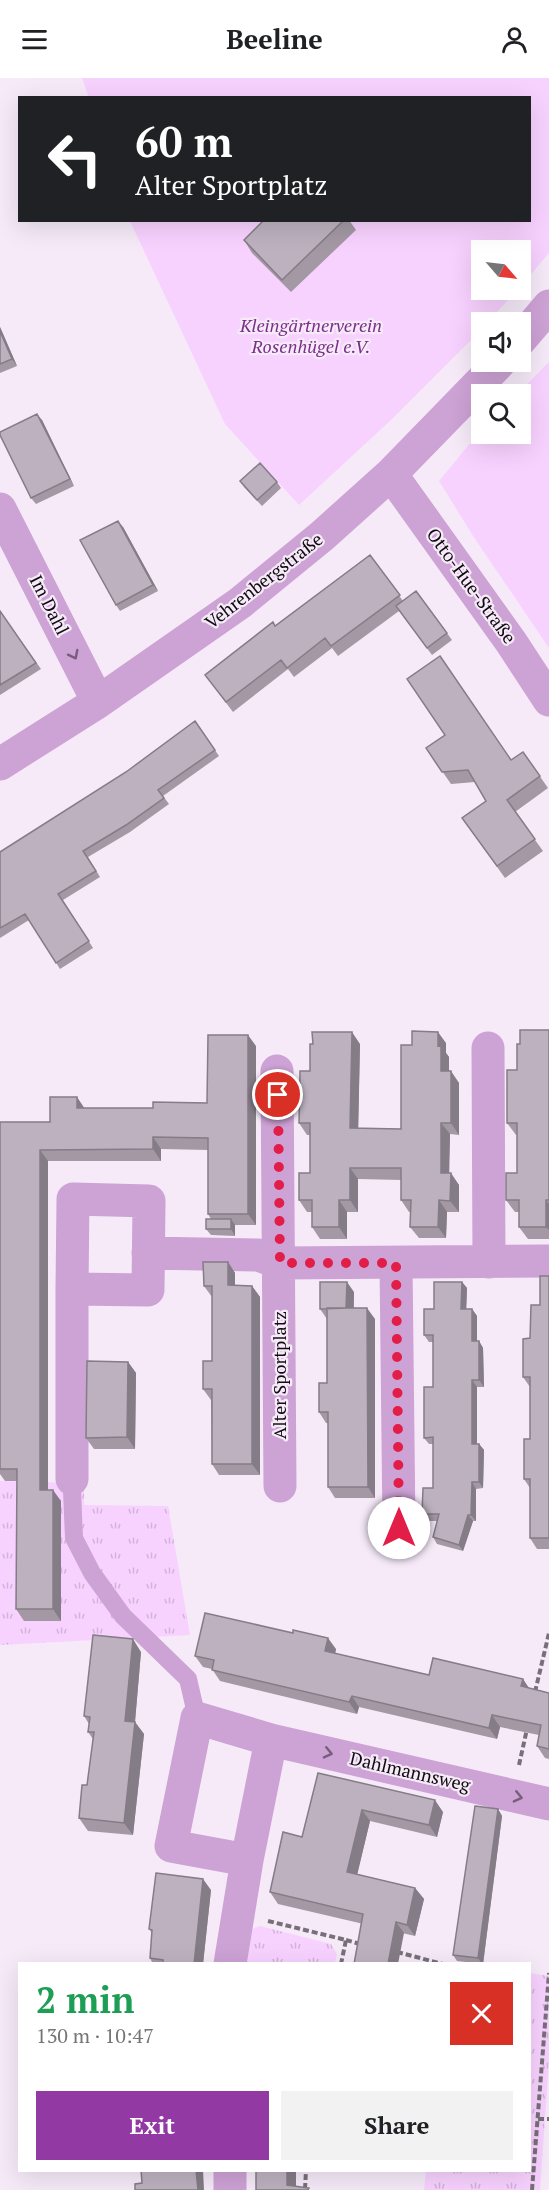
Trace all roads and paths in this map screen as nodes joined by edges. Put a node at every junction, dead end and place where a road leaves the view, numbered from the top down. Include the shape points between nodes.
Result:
1 (549, 306) edge
2 (531, 327) edge
3 (490, 372) edge
4 (391, 474) junction
5 (0, 509) edge
6 (549, 700) edge
7 (98, 702) junction
8 (0, 764) edge
9 (488, 1048) dead end
10 (277, 1071) dead end
11 (148, 1253) junction
12 (549, 1261) edge
13 (489, 1262) junction
14 (280, 1263) junction
15 (396, 1263) junction
16 (72, 1289) junction
17 (72, 1485) joint
18 (280, 1486) dead end
19 (399, 1528) dead end
20 (549, 1633) edge
21 (533, 1702) edge
22 (197, 1718) junction
23 (528, 1726) edge
24 (271, 1740) junction
25 (512, 1795) junction
26 (549, 1804) edge
27 (247, 1860) junction
28 (238, 1914) junction
29 (346, 1940) junction
30 (368, 1946) edge
31 (389, 1951) edge
32 (230, 1962) edge
33 (341, 1962) edge
34 (435, 1962) edge
35 (549, 1973) edge
36 (538, 2119) junction
37 (549, 2119) edge
38 (230, 2172) edge
39 (306, 2172) edge
40 (305, 2189) edge
41 (230, 2190) edge
42 (532, 2190) edge

1 - 2 street
3 - 4 street, Vehrenbergstraße
4 - 6 street, Otto-Hue-Straße
4 - 7 street, Vehrenbergstraße via 240,603
5 -> 7 street, Im Dahl
7 - 8 street, Vehrenbergstraße
9 - 13 street
10 - 14 street, Alter Sportplatz
11 - 14 street via 258,1255
11 - 16 street via 147,1290
11 - 16 street via 149,1201 73,1199
12 - 13 street
13 - 15 street
14 - 15 street
14 - 18 street, Alter Sportplatz
15 - 19 street
16 - 17 street
17 - 22 lane via 74,1538 92,1573 123,1616 188,1679
20 - 21 path
22 - 24 street, Dahlmannsweg
22 - 27 street via 171,1846
23 - 25 path
24 -> 25 street, Dahlmannsweg
24 - 27 street
25 -> 26 street, Dahlmannsweg
27 - 28 street
28 - 29 path
28 - 32 street
29 - 30 path
29 - 33 path
31 - 34 path
35 - 36 path
36 - 37 path
36 - 42 path
38 - 41 street
39 - 40 path

